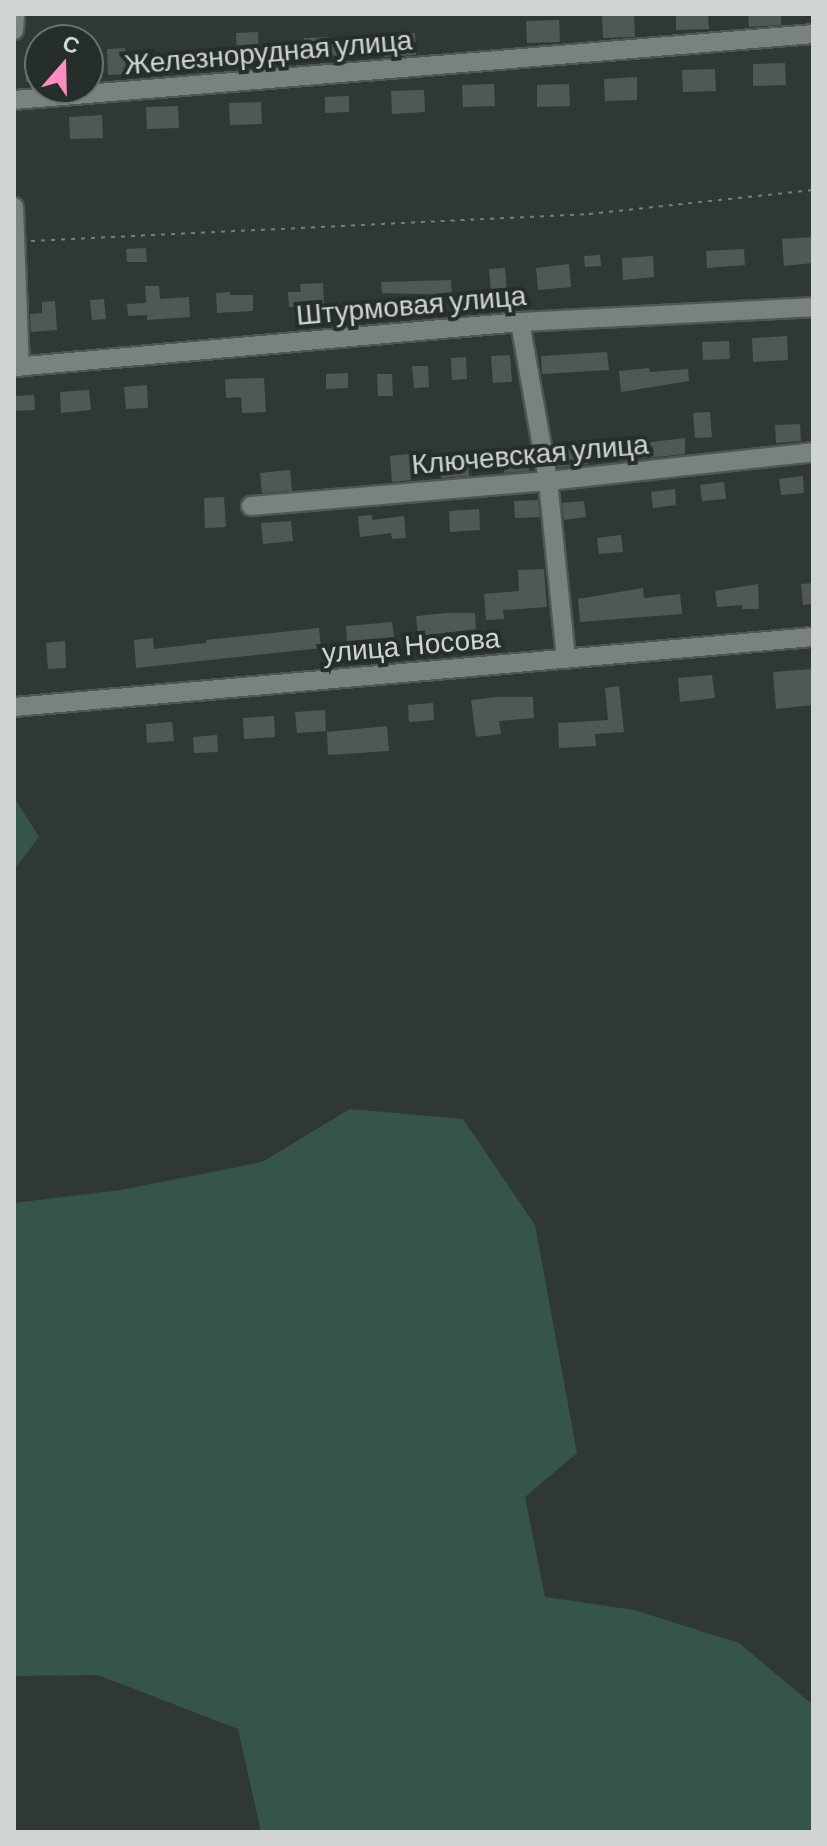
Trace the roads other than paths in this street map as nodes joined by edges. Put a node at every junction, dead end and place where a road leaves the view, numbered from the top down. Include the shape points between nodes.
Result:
1 (15, 14) edge
2 (14, 30) edge
3 (813, 34) edge
4 (14, 100) edge
5 (14, 207) edge
6 (15, 241) edge
7 (813, 307) edge
8 (520, 322) junction
9 (17, 367) edge
10 (813, 452) edge
11 (548, 481) junction
12 (251, 506) dead end
13 (813, 637) edge
14 (566, 659) junction
15 (14, 707) edge

1 - 2 street
3 - 4 street, Железнорудная улица
5 - 6 street
6 - 9 street
7 - 8 street, Штурмовая улица
8 - 9 street, Штурмовая улица
8 - 11 street
10 - 11 street, Ключевская улица
11 - 12 street, Ключевская улица
11 - 14 street
13 - 14 street, улица Носова
14 - 15 street, улица Носова

